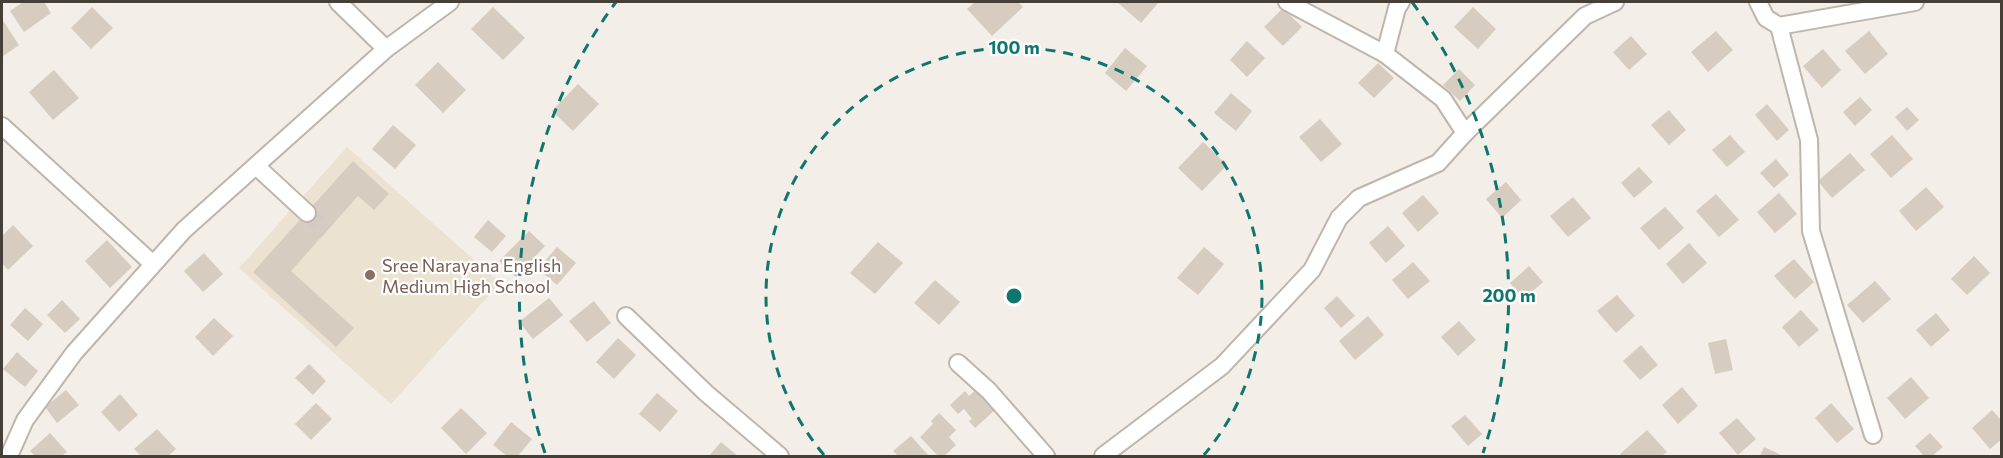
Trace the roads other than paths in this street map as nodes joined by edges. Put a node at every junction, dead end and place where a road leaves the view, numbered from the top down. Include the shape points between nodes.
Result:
1 (338, 2) edge
2 (450, 2) edge
3 (1287, 2) edge
4 (1401, 2) edge
5 (1615, 2) edge
6 (1758, 2) edge
7 (1915, 2) edge
8 (1779, 26) junction
9 (386, 49) junction
10 (1385, 54) junction
11 (2, 126) edge
12 (1465, 133) junction
13 (256, 166) junction
14 (307, 213) tunnel mouth
15 (153, 264) junction
16 (627, 316) dead end
17 (958, 363) dead end
18 (1874, 435) dead end
19 (9, 456) edge
20 (780, 456) edge
21 (1046, 456) edge
22 (1103, 456) edge

1 - 9 street
2 - 9 street
3 - 10 street
4 - 10 street
5 - 12 street via 1585,16
6 - 8 street via 1766,18
7 - 8 street
8 - 18 street via 1809,140 1811,231
9 - 13 street
10 - 12 street via 1443,99
11 - 15 street
12 - 22 street via 1438,163 1359,198 1339,218 1312,270 1222,366
13 - 14 street
13 - 15 street via 184,230
15 - 19 street via 74,353 25,420
16 - 20 street via 706,393
17 - 21 street via 989,391

